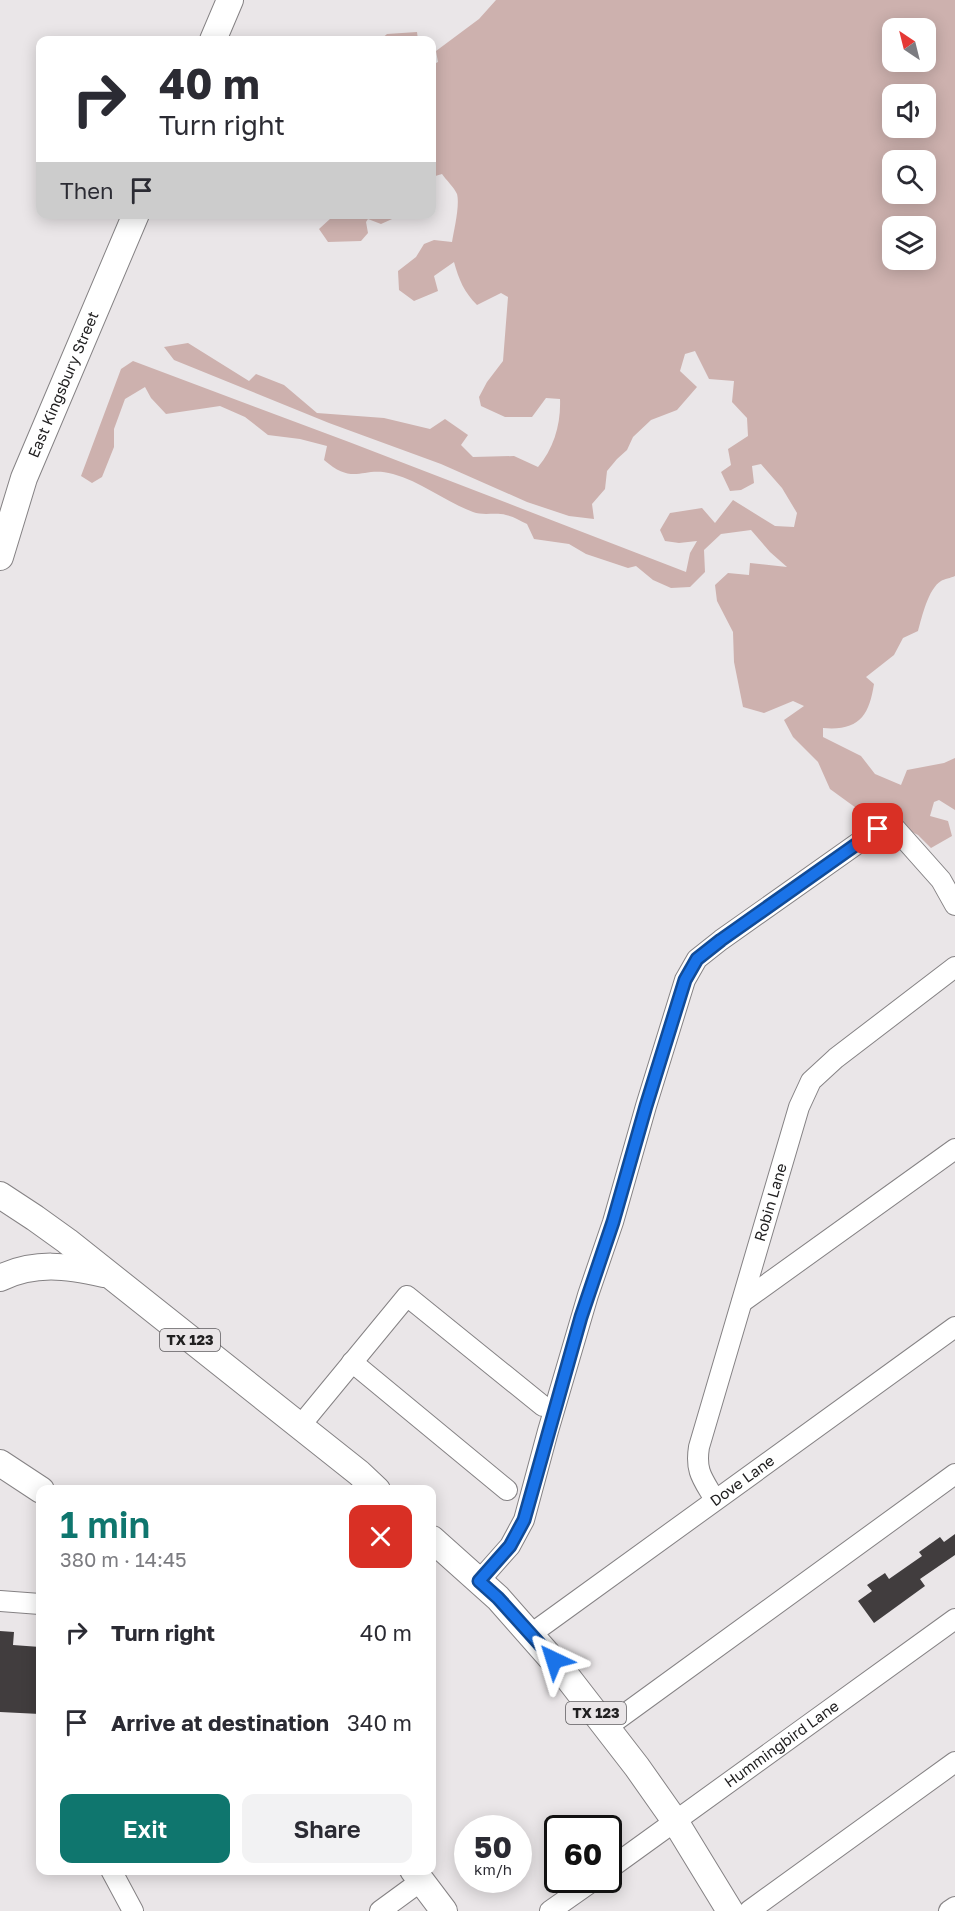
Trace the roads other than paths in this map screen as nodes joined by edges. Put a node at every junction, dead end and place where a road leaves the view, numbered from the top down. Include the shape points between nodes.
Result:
1 (230, 0) edge
2 (215, 36) edge
3 (134, 219) edge
4 (0, 557) edge
5 (955, 905) edge
6 (955, 967) edge
7 (955, 1149) edge
8 (0, 1180) edge
9 (0, 1196) edge
10 (35, 1218) junction
11 (107, 1275) junction
12 (0, 1278) edge
13 (742, 1302) junction
14 (955, 1327) edge
15 (352, 1362) junction
16 (543, 1406) dead end
17 (300, 1426) junction
18 (0, 1461) edge
19 (955, 1474) edge
20 (34, 1485) edge
21 (371, 1485) edge
22 (507, 1490) dead end
23 (716, 1500) junction
24 (436, 1543) edge
25 (479, 1581) junction
26 (0, 1601) edge
27 (36, 1604) edge
28 (955, 1619) edge
29 (531, 1634) junction
30 (607, 1727) junction
31 (955, 1762) edge
32 (675, 1821) junction
33 (622, 1860) edge
34 (114, 1875) edge
35 (417, 1876) edge
36 (576, 1893) edge
37 (955, 1907) edge
38 (134, 1911) edge
39 (380, 1911) edge
40 (444, 1911) edge
41 (550, 1911) edge
42 (730, 1911) edge
43 (749, 1911) edge
44 (949, 1911) edge

1 - 2 main road
3 - 4 main road, East Kingsbury Street via 24,478
5 - 25 street via 941,880 893,826 878,829 697,959 685,980 646,1106 524,1520 510,1546
6 - 13 street, Robin Lane via 811,1081 799,1107
7 - 13 street
8 - 10 main road
9 - 10 main road, TX 123
10 - 11 main road, TX 123
11 - 12 main road via 63,1266 28,1268
11 - 17 main road, TX 123
13 - 23 street, Robin Lane via 697,1462
14 - 23 street, Dove Lane
15 - 16 street via 407,1296
15 - 17 street
15 - 22 street
17 - 21 main road, TX 123
18 - 20 main road
19 - 30 street
23 - 29 street, Dove Lane
24 - 25 main road, TX 123
25 - 29 main road, TX 123
26 - 27 street
28 - 32 street, Hummingbird Lane
29 - 30 main road, TX 123
30 - 32 main road, TX 123
31 - 43 street
32 - 33 street, Hummingbird Lane
32 - 42 main road, TX 123
34 - 38 street
35 - 39 street
35 - 40 main road
36 - 41 street
37 - 44 street

